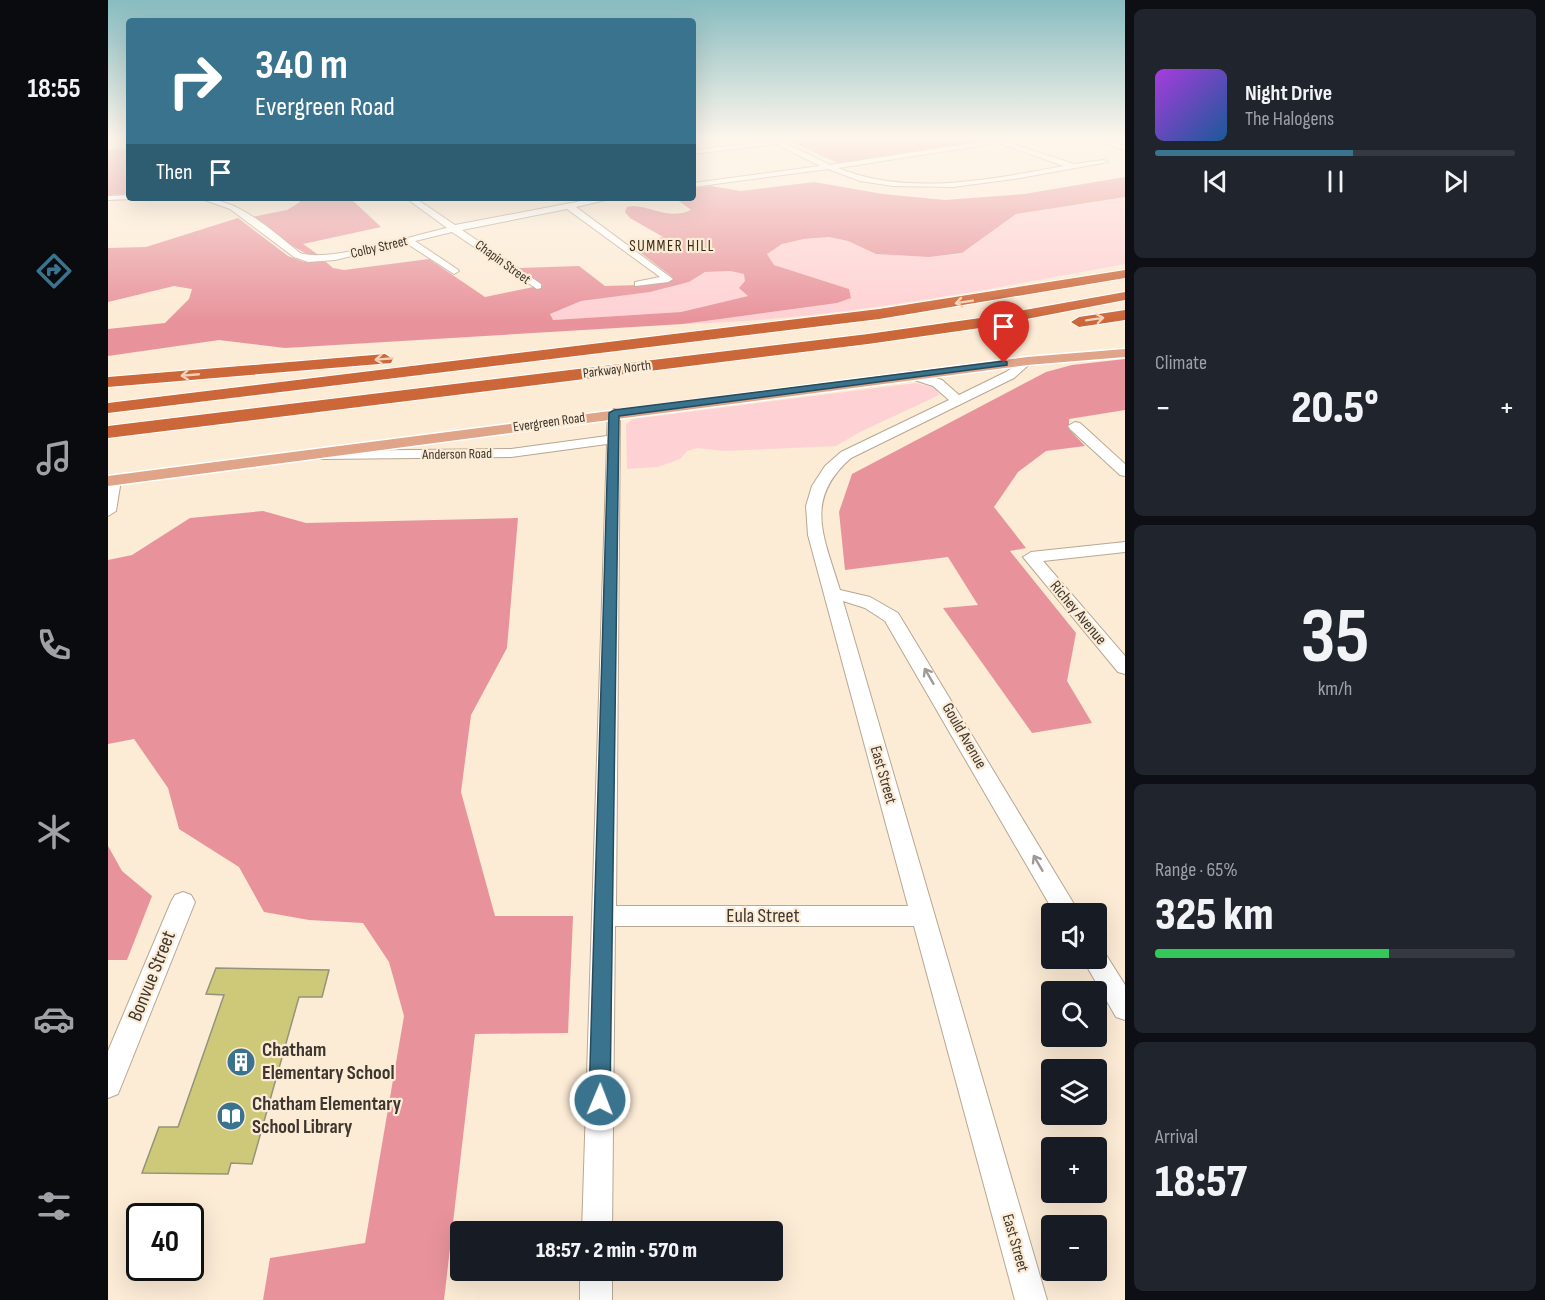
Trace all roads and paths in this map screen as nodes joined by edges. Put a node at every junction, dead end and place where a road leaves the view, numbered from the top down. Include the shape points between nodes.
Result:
1 (215, 201) edge
2 (415, 201) edge
3 (595, 201) edge
4 (569, 206) junction
5 (456, 228) junction
6 (408, 240) junction
7 (454, 271) dead end
8 (1125, 274) edge
9 (639, 284) dead end
10 (1125, 285) edge
11 (537, 286) dead end
12 (1125, 296) edge
13 (1125, 315) edge
14 (1065, 324) dead end
15 (783, 326) junction
16 (1042, 328) dead end
17 (1125, 345) edge
18 (1125, 352) edge
19 (725, 356) junction
20 (1027, 361) junction
21 (912, 375) junction
22 (108, 382) edge
23 (956, 400) junction
24 (108, 408) edge
25 (614, 413) junction
26 (108, 421) edge
27 (1076, 426) dead end
28 (108, 432) edge
29 (613, 439) junction
30 (301, 455) junction
31 (1125, 471) edge
32 (111, 481) edge
33 (108, 511) edge
34 (1125, 547) edge
35 (833, 594) junction
36 (1125, 668) edge
37 (183, 902) dead end
38 (1061, 903) edge
39 (604, 916) junction
40 (923, 916) junction
41 (1101, 969) edge
42 (1125, 1008) edge
43 (108, 1084) edge
44 (597, 1221) edge
45 (596, 1281) edge
46 (596, 1300) edge
47 (1031, 1300) edge

1 - 6 street, Colby Street via 227,204 308,259
2 - 5 street, Chapin Street
3 - 4 street, Colby Street
4 - 5 street, Colby Street
4 - 9 street via 668,279
5 - 6 street, Colby Street
5 - 11 street, Chapin Street
6 - 7 street
8 -> 15 highway, Parkway North via 963,302
10 - 26 highway via 886,327
12 - 19 highway, Parkway North via 926,332
14 -> 13 highway
15 -> 22 highway
15 - 24 highway, Parkway North
16 - 19 highway via 972,339 760,359
17 - 20 main road, East Street via 1048,354
18 - 20 main road
19 - 28 highway, Parkway North
20 - 21 main road, Evergreen Road
20 - 23 street, East Street via 1010,375
21 - 23 street via 940,383
21 - 25 main road, Evergreen Road
23 - 35 street, East Street via 855,448 824,477 813,506 814,525
25 - 29 street
25 - 30 main road, Evergreen Road
27 - 31 street
29 - 30 street, Anderson Road via 511,453
29 - 39 street
30 - 32 main road, Evergreen Road
32 - 33 street
34 - 36 street, Richey Avenue via 1031,557
38 -> 35 street, Gould Avenue via 892,617 866,600
35 - 40 street, East Street
37 - 43 street, Bonvue Street
39 - 40 street, Eula Street
39 - 44 street
40 - 47 street, East Street
41 - 42 street
45 - 46 street

